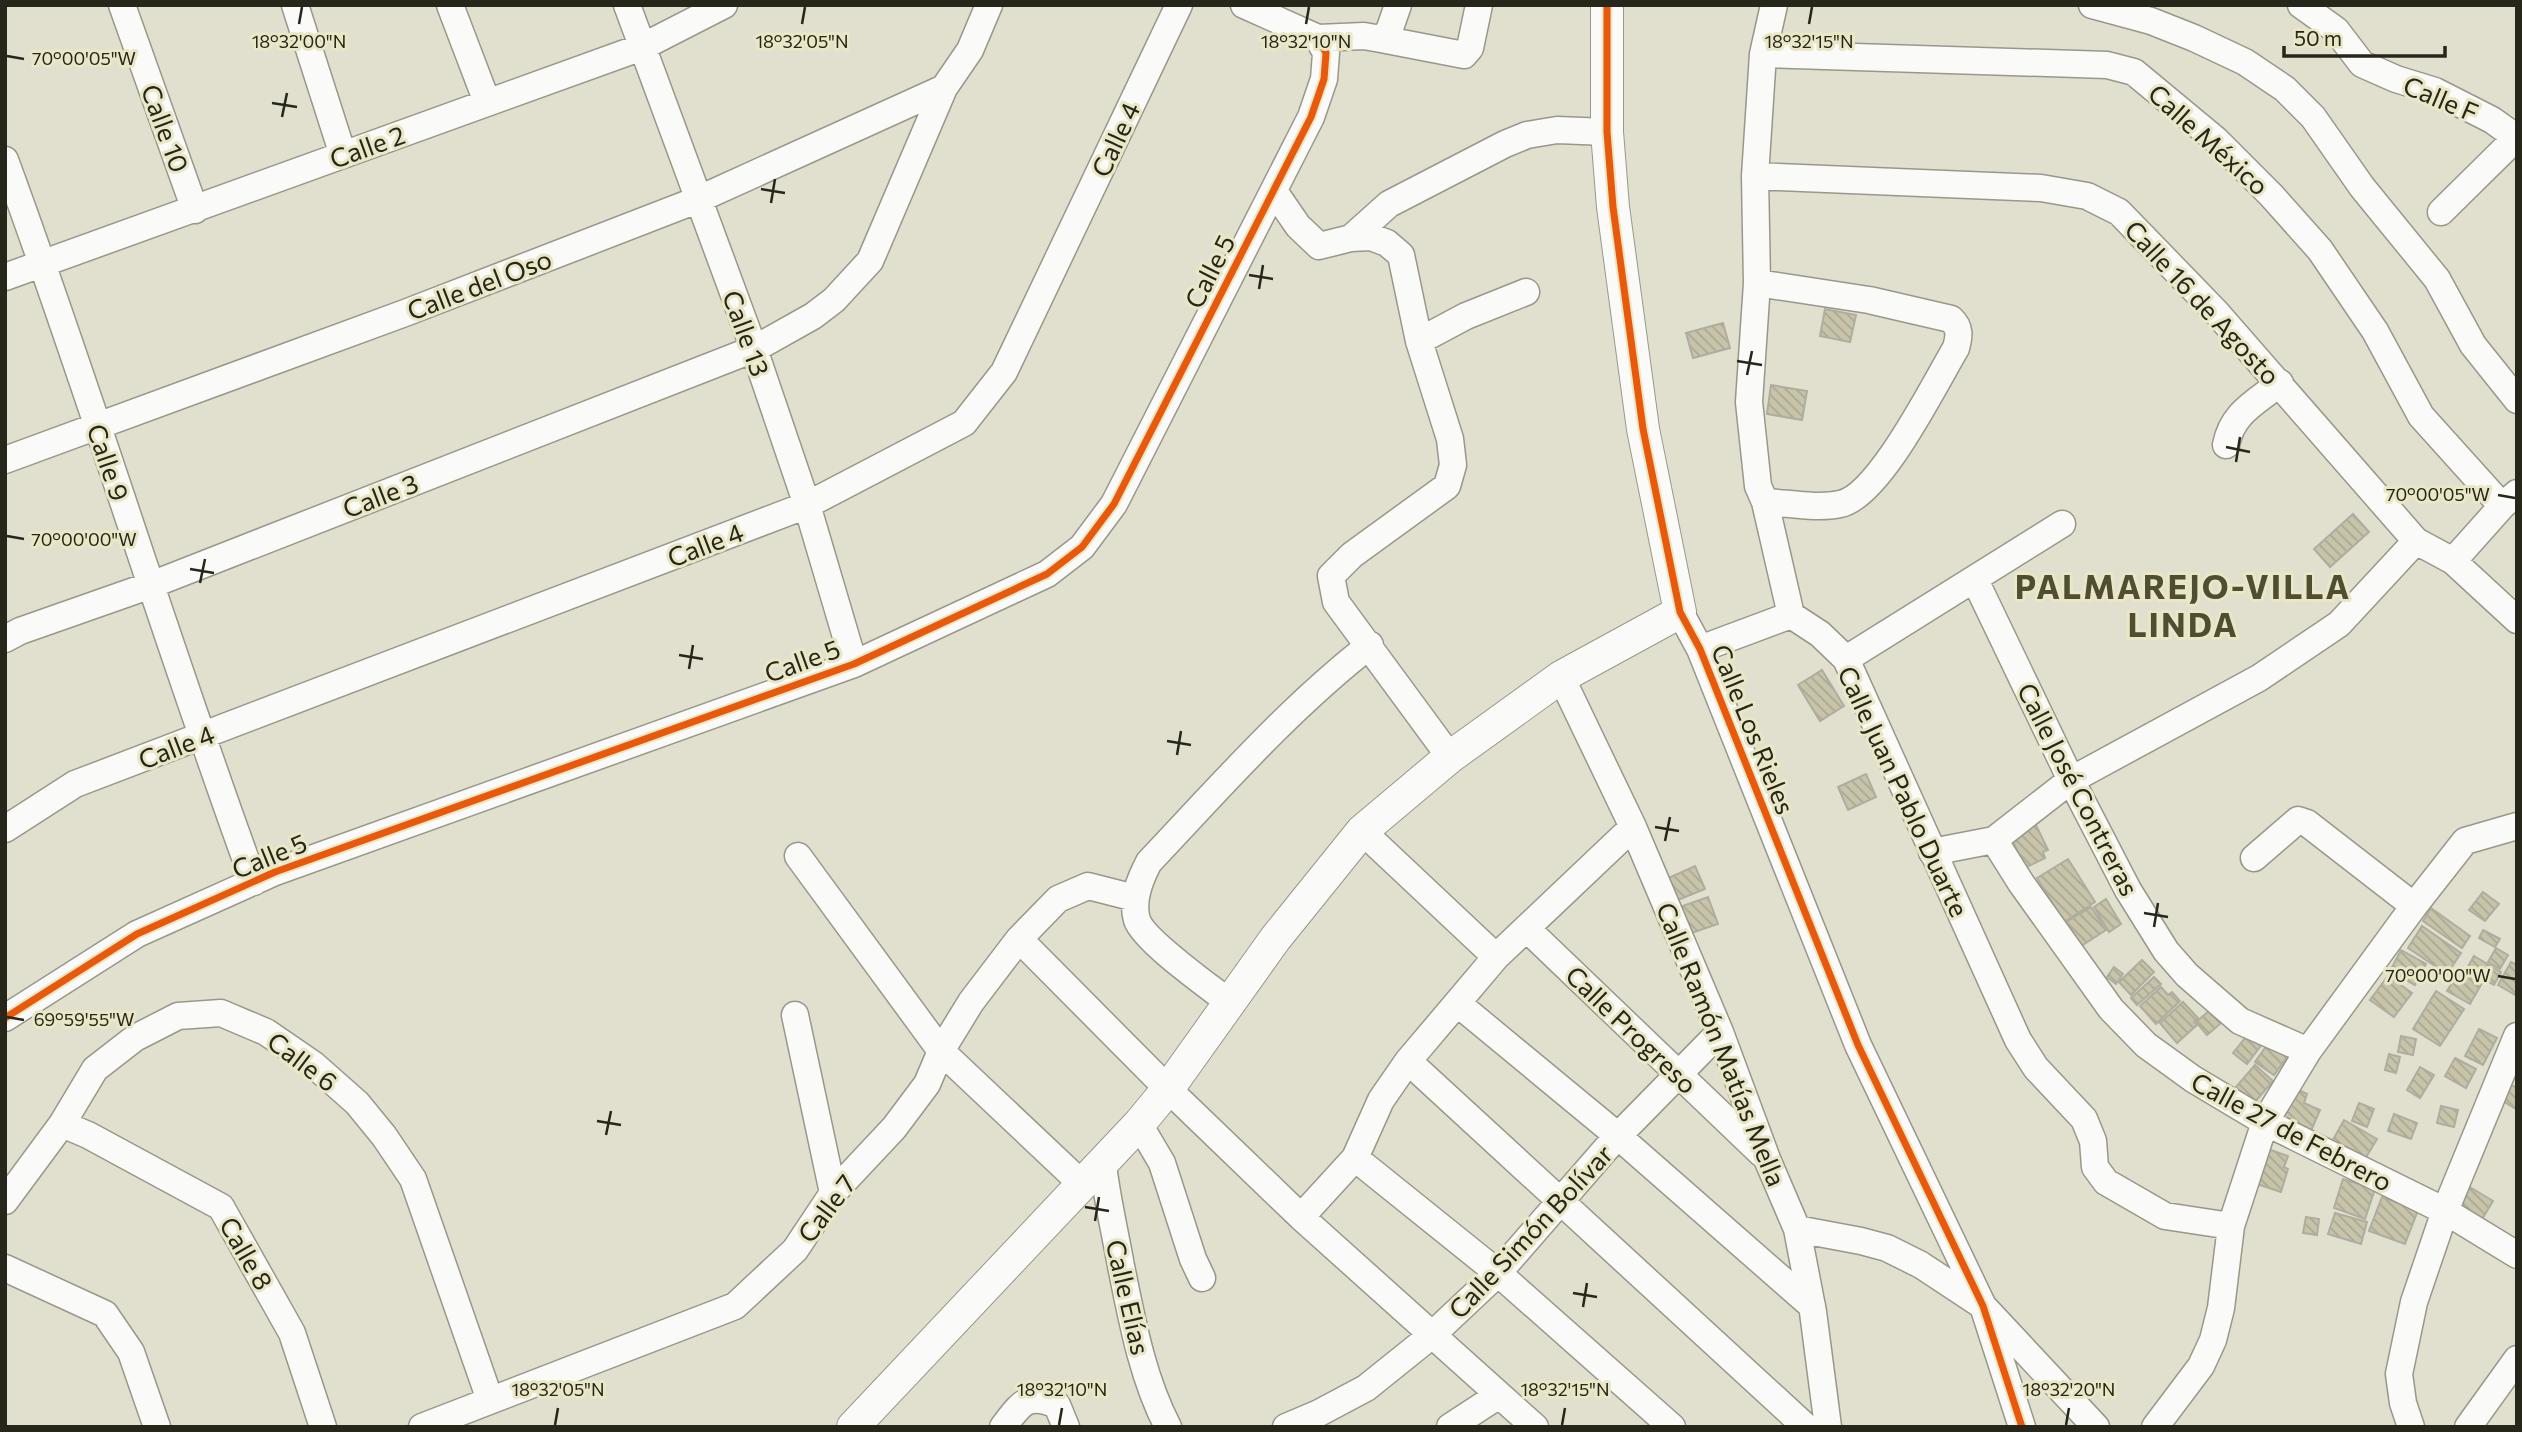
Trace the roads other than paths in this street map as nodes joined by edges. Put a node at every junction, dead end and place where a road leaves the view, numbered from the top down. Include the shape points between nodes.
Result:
1 (122, 5) edge
2 (295, 5) edge
3 (450, 5) edge
4 (627, 5) edge
5 (724, 5) edge
6 (989, 5) edge
7 (1179, 5) edge
8 (1244, 5) edge
9 (1398, 5) edge
10 (1479, 5) edge
11 (1608, 5) edge
12 (1774, 5) edge
13 (2092, 5) edge
14 (2301, 5) edge
15 (1318, 38) junction
16 (1381, 39) junction
17 (642, 47) junction
18 (1763, 54) junction
19 (944, 88) junction
20 (486, 102) junction
21 (1606, 132) junction
22 (2517, 138) edge
23 (343, 155) junction
24 (5, 160) edge
25 (1755, 176) junction
26 (1274, 191) junction
27 (697, 200) junction
28 (195, 210) junction
29 (2441, 212) dead end
30 (1351, 238) junction
31 (43, 262) junction
32 (5, 278) edge
33 (1757, 283) junction
34 (1526, 292) dead end
35 (1419, 341) junction
36 (754, 349) junction
37 (2280, 383) junction
38 (2517, 400) edge
39 (97, 426) junction
40 (2226, 445) dead end
41 (5, 460) edge
42 (2509, 499) edge
43 (1765, 502) junction
44 (807, 505) junction
45 (2062, 524) dead end
46 (2416, 541) junction
47 (2453, 561) junction
48 (1975, 580) junction
49 (151, 584) junction
50 (1680, 611) junction
51 (1791, 615) junction
52 (2517, 621) edge
53 (5, 639) edge
54 (1370, 645) junction
55 (1700, 649) junction
56 (1846, 659) junction
57 (854, 664) junction
58 (1561, 677) junction
59 (201, 737) junction
60 (1450, 757) junction
61 (2071, 780) junction
62 (2517, 826) edge
63 (1633, 827) junction
64 (5, 829) edge
65 (1362, 831) junction
66 (1994, 840) junction
67 (1932, 852) junction
68 (798, 856) dead end
69 (2254, 858) dead end
70 (254, 882) junction
71 (1135, 898) junction
72 (2414, 906) junction
73 (1527, 929) junction
74 (1019, 939) junction
75 (1496, 957) junction
76 (1230, 1003) junction
77 (1457, 1003) junction
78 (795, 1015) dead end
79 (5, 1018) edge
80 (1720, 1032) junction
81 (2517, 1036) edge
82 (941, 1051) junction
83 (2308, 1051) junction
84 (1408, 1061) junction
85 (1677, 1073) junction
86 (1168, 1089) junction
87 (2265, 1122) junction
88 (62, 1124) junction
89 (1139, 1124) junction
90 (1618, 1136) junction
91 (1354, 1158) junction
92 (1767, 1158) junction
93 (1093, 1175) junction
94 (832, 1193) junction
95 (5, 1201) edge
96 (1560, 1201) junction
97 (2445, 1211) junction
98 (1301, 1217) junction
99 (2231, 1226) junction
100 (1797, 1229) junction
101 (2517, 1255) edge
102 (5, 1268) edge
103 (1498, 1273) junction
104 (1202, 1278) dead end
105 (1812, 1306) junction
106 (1983, 1306) junction
107 (1432, 1335) junction
108 (2517, 1359) edge
109 (1499, 1395) junction
110 (490, 1400) junction
111 (157, 1427) edge
112 (323, 1427) edge
113 (422, 1427) edge
114 (853, 1427) edge
115 (1003, 1427) edge
116 (1066, 1427) edge
117 (1168, 1427) edge
118 (1286, 1427) edge
119 (1450, 1427) edge
120 (1535, 1427) edge
121 (1672, 1427) edge
122 (1806, 1427) edge
123 (1828, 1427) edge
124 (2022, 1427) edge
125 (2096, 1427) edge
126 (2155, 1427) edge
127 (2411, 1427) edge
128 (2468, 1427) edge

1 - 28 street, Calle 10
2 - 23 street
3 - 20 street
4 - 17 street, Calle 13
5 - 17 street, Calle 2
6 - 19 street, Calle 3 via 970,50
7 - 44 street, Calle 4 via 1004,372 964,423
8 - 15 street
9 - 16 street via 1389,31
10 - 16 street via 1470,48 1464,55
11 - 21 street, Calle Los Rieles
12 - 18 street
13 - 38 street via 2194,38 2245,62 2285,89 2313,117 2362,187 2437,279 2473,345
14 - 22 street, Calle F via 2336,30 2362,64 2435,91
15 - 16 street
15 - 26 street, Calle 5 via 1326,53 1324,79 1311,117
17 - 20 street, Calle 2
17 - 27 street, Calle 13
18 - 25 street
18 - 42 street, Calle México via 2108,65 2134,72 2216,140 2271,194 2320,250 2375,331 2421,416
19 - 27 street, Calle del Oso
19 - 36 street, Calle 3 via 870,261 824,309
20 - 23 street, Calle 2
21 - 30 street via 1557,130 1505,144 1389,204
21 - 50 street, Calle Los Rieles via 1643,429
22 - 29 street
23 - 28 street, Calle 2
24 - 31 street, Calle 9
25 - 33 street
25 - 37 street, Calle 16 de Agosto via 2041,188 2087,196 2119,212
26 - 30 street via 1298,226 1319,246
26 - 57 street, Calle 5 via 1114,504 1082,547 1047,573
27 - 36 street, Calle 13
27 - 39 street, Calle del Oso
28 - 31 street, Calle 2
30 - 35 street via 1371,237 1401,255
31 - 32 street, Calle 2
31 - 39 street, Calle 9
33 - 43 street via 1749,402 1758,486
33 - 43 street via 1869,300 1951,319 1959,331 1956,348 1892,455 1853,500 1839,505
34 - 35 street
35 - 54 street via 1450,439 1453,465 1447,486 1352,555 1331,576 1336,602
36 - 44 street, Calle 13
36 - 49 street, Calle 3
37 - 40 street via 2238,416
37 - 46 street, Calle 16 de Agosto
39 - 41 street, Calle del Oso
39 - 49 street, Calle 9
42 - 47 street
43 - 51 street
44 - 57 street, Calle 13
44 - 59 street, Calle 4
45 - 48 street
46 - 47 street, Calle 16 de Agosto
46 - 61 street via 2339,624 2259,678
47 - 52 street, Calle 16 de Agosto
48 - 56 street
48 - 61 street, Calle José Contreras
49 - 53 street, Calle 3
49 - 59 street, Calle 9
50 - 55 street, Calle Los Rieles
50 - 58 street
51 - 55 street
51 - 56 street, Calle Juan Pablo Duarte
54 - 60 street
54 - 71 street via 1328,678 1253,751 1149,862
55 - 106 street, Calle Los Rieles via 1858,1045
56 - 67 street, Calle Juan Pablo Duarte
57 - 70 street, Calle 5
58 - 60 street
58 - 63 street, Calle Ramón Matías Mella
59 - 64 street, Calle 4 via 75,784
59 - 70 street, Calle 9
60 - 65 street
61 - 66 street
61 - 83 street, Calle José Contreras via 2128,890 2166,951 2241,1021
62 - 72 street via 2465,841
63 - 73 street
63 - 80 street, Calle Ramón Matías Mella
65 - 75 street
65 - 76 street
66 - 67 street
66 - 87 street, Calle 27 de Febrero via 2111,1009 2146,1045
67 - 99 street, Calle Juan Pablo Duarte via 2018,1040 2036,1068 2084,1119 2094,1141 2095,1167 2106,1182 2165,1216
68 - 82 street
69 - 72 street via 2298,820
70 - 79 street, Calle 5 via 137,934
71 - 74 street, Calle 7 via 1088,886 1058,899
71 - 76 street via 1137,920 1149,938
72 - 83 street
73 - 75 street
73 - 85 street, Calle Progreso
74 - 82 street, Calle 7
74 - 86 street
75 - 77 street
76 - 86 street
77 - 84 street
77 - 90 street
78 - 94 street
80 - 85 street, Calle Simón Bolívar
80 - 92 street, Calle Ramón Matías Mella
81 - 97 street
82 - 93 street
82 - 94 street, Calle 7 via 928,1084 894,1128
83 - 87 street
84 - 91 street via 1381,1100
84 - 96 street
85 - 90 street, Calle Simón Bolívar
85 - 92 street, Calle Progreso
86 - 89 street
86 - 98 street
87 - 97 street, Calle 27 de Febrero
87 - 99 street
88 - 95 street, Calle 6
88 - 110 street, Calle 6 via 95,1069 135,1038 178,1016 221,1013 266,1032 314,1065 357,1103 413,1179
88 - 112 street, Calle 8 via 221,1207 292,1333
89 - 93 street
89 - 104 street via 1162,1163
90 - 96 street, Calle Simón Bolívar
90 - 105 street
91 - 98 street
91 - 103 street
92 - 100 street, Calle Ramón Matías Mella
93 - 114 street
93 - 117 street, Calle Elías via 1110,1216 1131,1319
94 - 110 street, Calle 7 via 795,1250 735,1306
96 - 103 street, Calle Simón Bolívar
96 - 122 street
97 - 101 street, Calle 27 de Febrero
97 - 127 street via 2414,1302 2399,1374
98 - 107 street
99 - 126 street via 2213,1340 2201,1366
100 - 105 street, Calle Ramón Matías Mella
100 - 106 street via 1888,1248
102 - 111 street via 105,1314 131,1352
103 - 107 street, Calle Simón Bolívar
103 - 121 street
105 - 123 street, Calle Ramón Matías Mella
106 - 124 street, Calle Los Rieles
106 - 125 street
107 - 109 street
107 - 118 street, Calle Simón Bolívar via 1366,1388
108 - 128 street
109 - 119 street
109 - 120 street
110 - 113 street, Calle 7
115 - 116 street via 1018,1404 1041,1398 1057,1405

